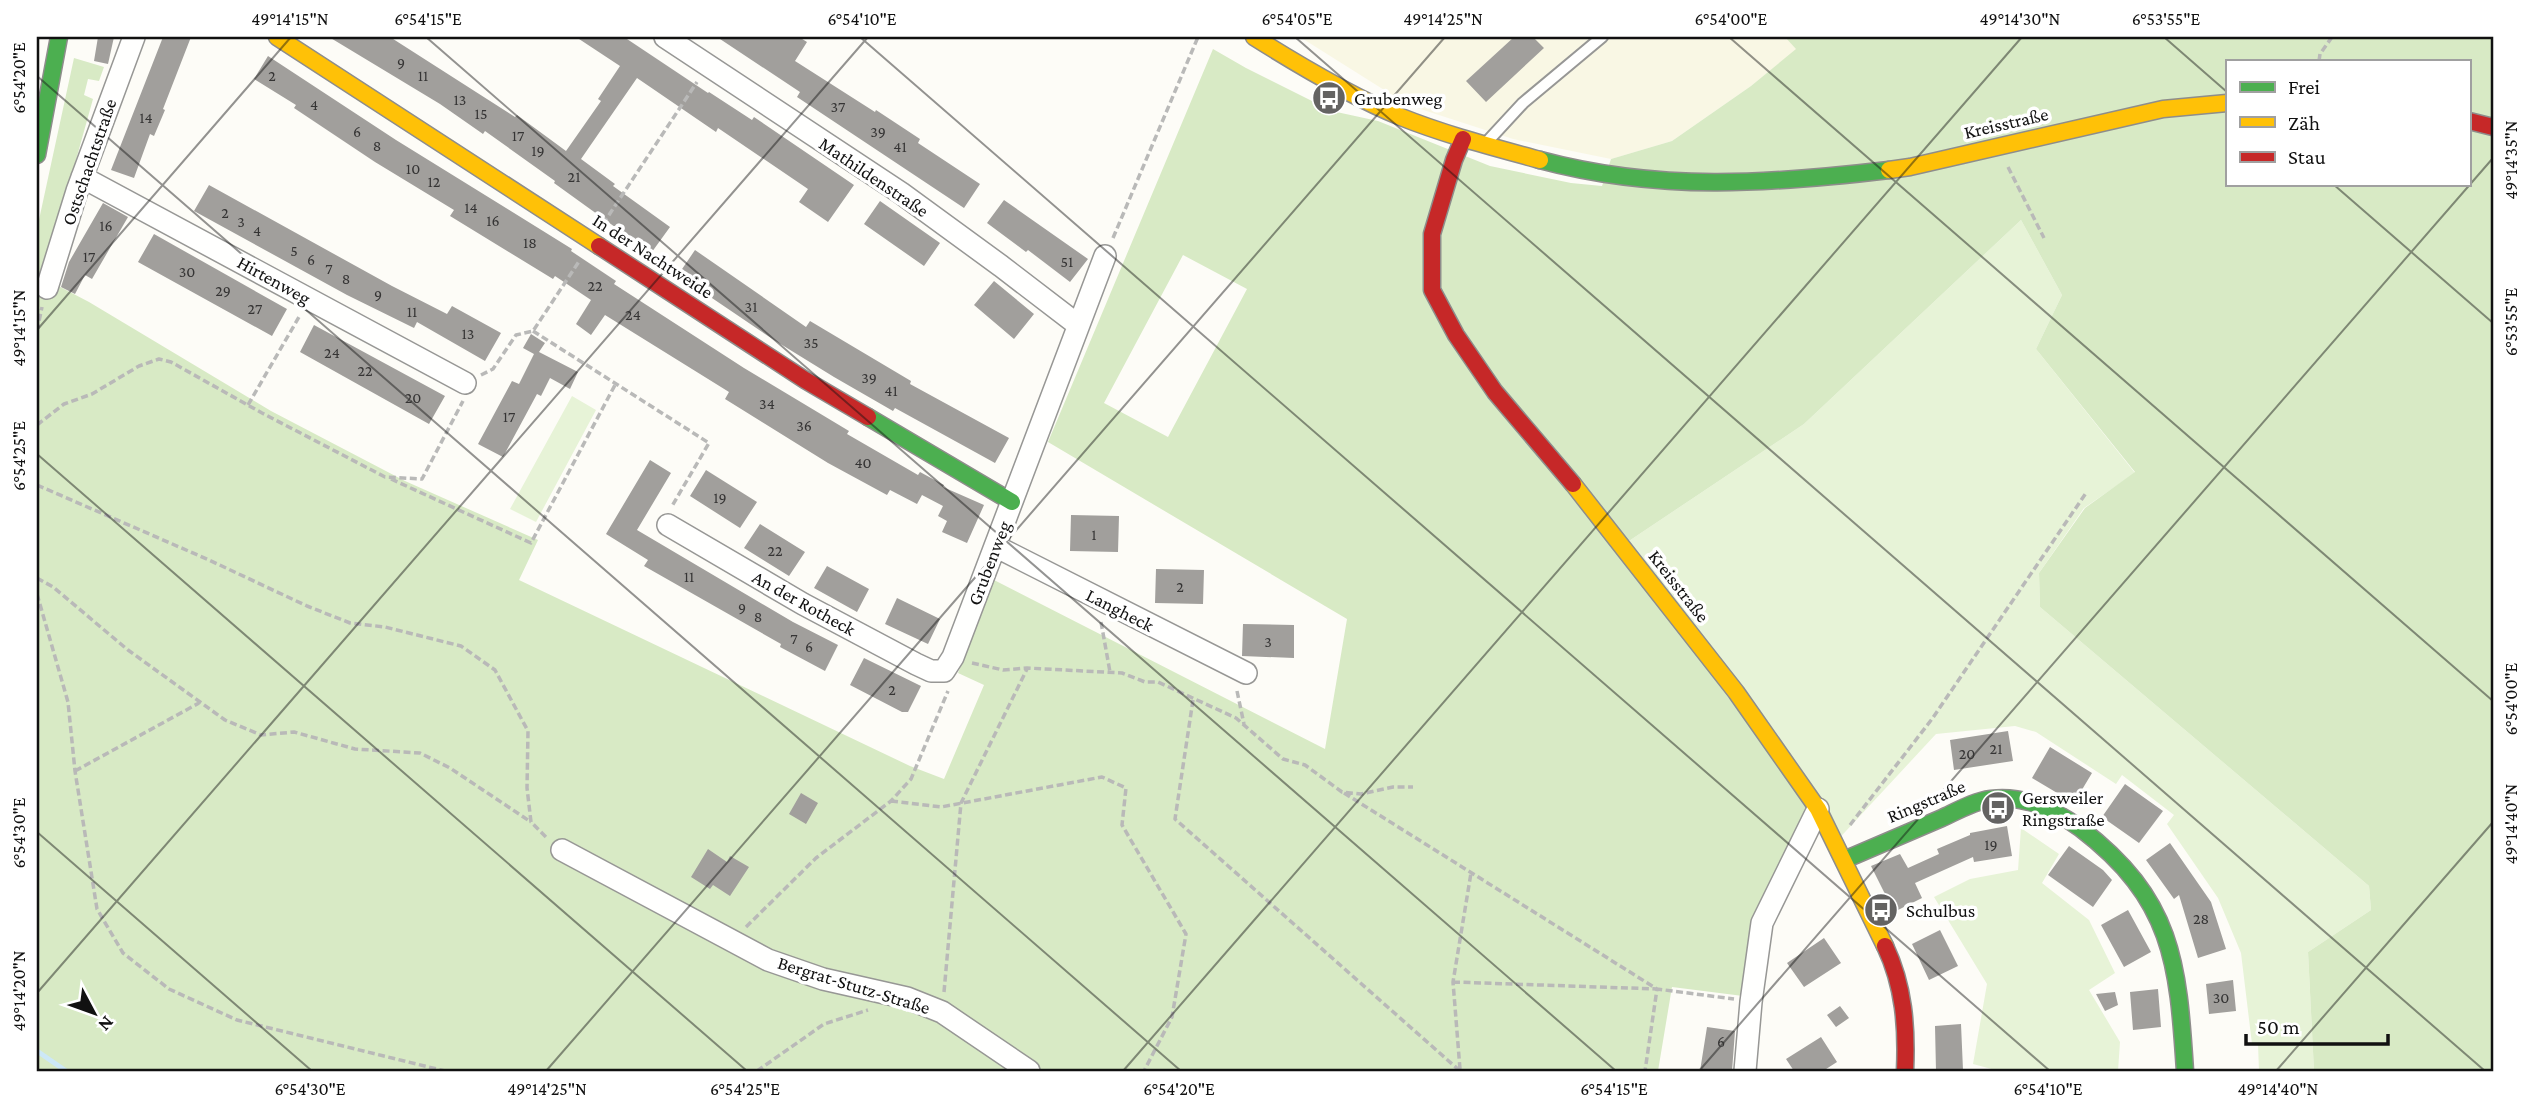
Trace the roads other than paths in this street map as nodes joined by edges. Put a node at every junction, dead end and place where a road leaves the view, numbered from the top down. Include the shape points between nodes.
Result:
1 (59, 37) edge
2 (134, 37) edge
3 (277, 37) edge
4 (665, 37) edge
5 (1254, 37) edge
6 (1602, 37) edge
7 (2226, 103) edge
8 (41, 109) edge
9 (2470, 121) edge
10 (2493, 127) edge
11 (1462, 139) junction
12 (1483, 146) junction
13 (37, 155) edge
14 (82, 177) junction
15 (1105, 256) road end
16 (47, 288) road end
17 (1077, 325) junction
18 (465, 383) road end
19 (1012, 502) junction
20 (668, 525) road end
21 (995, 546) junction
22 (948, 664) joint
23 (1238, 669) road end
24 (1818, 809) junction
25 (562, 850) road end
26 (1844, 860) junction
27 (1029, 1071) edge
28 (1745, 1071) edge
29 (1905, 1071) edge
30 (2185, 1071) edge

1 - 8 street
2 - 14 street, Ostschachtstraße
3 - 19 street, In der Nachtweide via 805,380
4 - 17 street, Mathildenstraße via 901,194
5 - 11 street, Kreisstraße via 1399,116
6 - 12 lane via 1523,103
7 - 12 street, Kreisstraße via 2163,108 1910,167 1732,184 1639,179
8 - 13 street
9 - 10 street
11 - 12 street, Kreisstraße
11 - 24 street, Kreisstraße via 1432,234 1432,289 1495,392 1589,503 1736,692
14 - 16 street, Ostschachtstraße
14 - 18 street, Hirtenweg
15 - 17 street, Grubenweg
17 - 19 street, Grubenweg
19 - 21 street, Grubenweg
20 - 22 street, An der Rotheck via 803,604 931,671
21 - 22 street, Grubenweg
21 - 23 street, Langheck
24 - 26 street, Kreisstraße
24 - 28 street via 1762,923
25 - 27 street, Bergrat-Stutz-Straße via 768,960 942,1012
26 - 29 street, Kreisstraße via 1900,989 1907,1032
26 - 30 street, Ringstraße via 1983,800 2022,800 2066,820 2131,876 2163,928 2180,994

